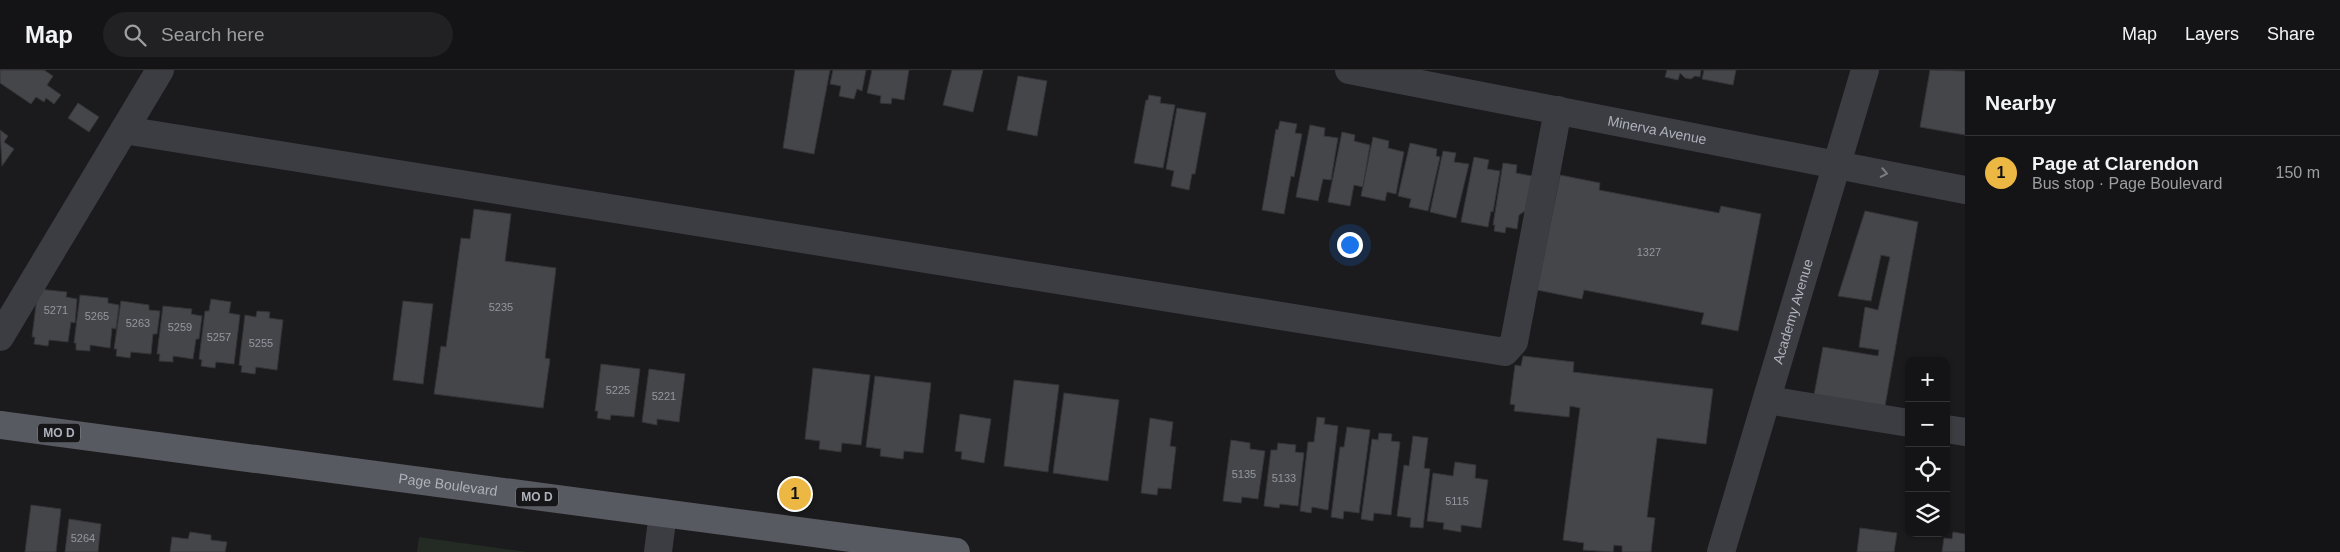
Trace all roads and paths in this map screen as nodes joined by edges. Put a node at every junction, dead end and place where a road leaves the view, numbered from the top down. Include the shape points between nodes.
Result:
1 (160, 70) edge
2 (1349, 70) edge
3 (1865, 70) edge
4 (1558, 110) junction
5 (124, 130) junction
6 (1836, 164) junction
7 (1965, 190) edge
8 (0, 337) edge
9 (1766, 400) junction
10 (1905, 422) edge
11 (0, 425) edge
12 (1950, 430) edge
13 (1965, 432) edge
14 (663, 513) junction
15 (658, 552) edge
16 (956, 552) edge
17 (1721, 552) edge

1 - 5 street
2 - 4 street, Minerva Avenue
3 - 6 street, Academy Avenue
4 - 5 street via 1514,342 1505,352
4 - 6 street, Minerva Avenue
5 - 8 street
6 -> 7 street, Minerva Avenue
6 - 9 street, Academy Avenue
9 - 10 street
9 - 17 street, Academy Avenue
11 - 14 main road, Page Boulevard / MO D
12 - 13 street
14 - 15 street
14 - 16 main road, Page Boulevard / MO D

